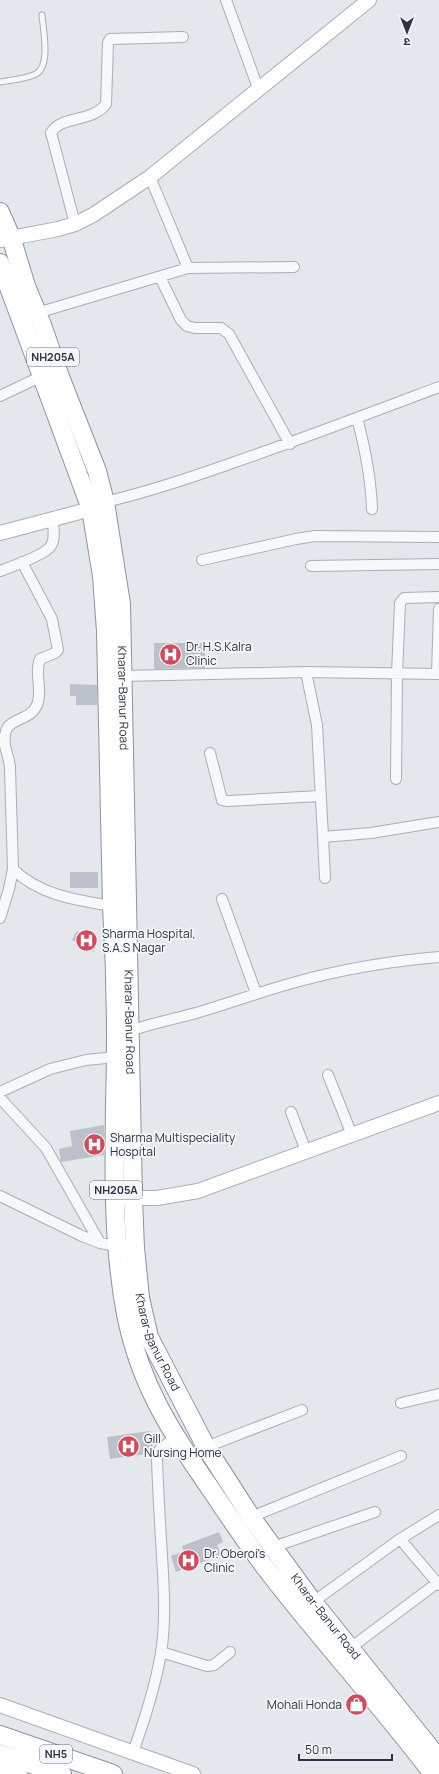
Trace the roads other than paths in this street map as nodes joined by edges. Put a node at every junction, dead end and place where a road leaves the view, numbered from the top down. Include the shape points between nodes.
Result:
1 (226, 0) edge
2 (369, 0) edge
3 (42, 15) dead end
4 (183, 37) dead end
5 (0, 82) edge
6 (258, 88) junction
7 (150, 178) junction
8 (0, 212) edge
9 (75, 224) junction
10 (5, 239) edge
11 (294, 267) dead end
12 (188, 268) junction
13 (1, 269) edge
14 (160, 277) junction
15 (37, 313) junction
16 (42, 376) junction
17 (439, 387) edge
18 (0, 396) edge
19 (357, 418) junction
20 (290, 444) junction
21 (98, 506) junction
22 (372, 509) dead end
23 (53, 519) junction
24 (0, 533) edge
25 (439, 537) edge
26 (202, 560) dead end
27 (22, 562) junction
28 (439, 564) edge
29 (311, 566) dead end
30 (0, 571) edge
31 (439, 597) edge
32 (439, 609) edge
33 (306, 672) junction
34 (397, 674) junction
35 (438, 674) edge
36 (123, 676) junction
37 (2, 745) edge
38 (210, 753) dead end
39 (396, 779) dead end
40 (320, 796) junction
41 (439, 822) edge
42 (323, 837) junction
43 (13, 869) junction
44 (325, 878) dead end
45 (222, 899) dead end
46 (112, 906) junction
47 (0, 918) edge
48 (439, 956) edge
49 (256, 994) junction
50 (130, 1031) junction
51 (116, 1057) junction
52 (328, 1075) dead end
53 (0, 1092) edge
54 (0, 1098) edge
55 (439, 1102) edge
56 (291, 1112) dead end
57 (352, 1135) junction
58 (306, 1151) junction
59 (0, 1196) edge
60 (124, 1198) junction
61 (100, 1243) junction
62 (126, 1248) junction
63 (439, 1394) edge
64 (401, 1403) dead end
65 (302, 1410) dead end
66 (176, 1438) junction
67 (206, 1447) junction
68 (401, 1456) dead end
69 (375, 1512) dead end
70 (439, 1515) edge
71 (251, 1517) junction
72 (400, 1539) junction
73 (273, 1547) junction
74 (438, 1584) edge
75 (307, 1607) junction
76 (349, 1649) junction
77 (161, 1652) junction
78 (230, 1652) dead end
79 (0, 1705) edge
80 (0, 1734) edge
81 (133, 1752) junction
82 (0, 1754) edge
83 (439, 1759) edge
84 (0, 1767) edge
85 (20, 1774) edge
86 (62, 1774) edge
87 (113, 1774) edge
88 (193, 1774) edge
89 (433, 1774) edge

1 - 6 street
2 - 6 street
3 - 5 lane via 44,68 31,76
4 - 9 street via 110,39 106,104 96,114 60,125 51,133
6 - 7 street
7 - 9 street
7 - 12 street
8 - 10 highway, Kharar-Banur Road / NH205A
9 - 10 street
10 - 15 highway, Kharar-Banur Road / NH205A
11 - 12 street
12 - 14 street
13 - 16 highway, NH205A
14 - 15 street
14 - 20 street via 181,320 187,326 221,328 229,334
15 - 21 highway, Kharar-Banur Road / NH205A via 97,472
16 - 18 street
16 - 21 highway, NH205A
17 - 19 street
19 - 20 street
19 - 22 street via 368,466
20 - 21 street
21 - 23 street
21 - 36 highway, Kharar-Banur Road / NH205A via 121,604
21 - 46 highway, NH205A via 106,631
23 - 24 street
23 - 27 street via 53,542 50,547
25 - 26 street via 315,536
27 - 30 street
27 - 37 street via 52,620 58,650 40,659 37,704 30,713 8,726
28 - 29 street
31 - 34 street via 404,598 400,603
32 - 35 street
33 - 34 street
33 - 36 street
33 - 40 street via 317,725
34 - 35 street
34 - 39 street
36 - 50 highway, Kharar-Banur Road / NH205A
37 - 43 street via 8,754 10,769
38 - 40 street via 222,800
40 - 42 street
41 - 42 street via 371,834
42 - 44 street
43 - 46 street via 23,879 46,892
43 - 47 street
45 - 49 street
46 - 51 highway, NH205A
48 - 49 street via 360,967
49 - 50 street
50 - 60 highway, Kharar-Banur Road / NH205A
51 - 53 street via 50,1068
51 - 60 highway, NH205A via 114,1157
52 - 57 street
54 - 61 street via 46,1148
55 - 57 street
56 - 58 street
57 - 58 street
58 - 60 street via 198,1191 178,1195
59 - 61 street
60 - 62 highway, Kharar-Banur Road / NH205A
61 - 62 street
62 - 66 highway, NH205A via 119,1272 126,1315 141,1369 155,1402
62 - 67 highway, Kharar-Banur Road / NH205A via 149,1337
63 - 64 street
65 - 67 street
66 - 75 highway, NH205A via 266,1570
66 - 77 street via 160,1449 156,1459 164,1593
67 - 71 highway, Kharar-Banur Road / NH205A
68 - 71 street
69 - 73 street
70 - 72 street
71 - 73 highway, Kharar-Banur Road / NH205A
72 - 74 street
72 - 75 street
73 - 75 highway, Kharar-Banur Road / NH205A
74 - 76 street
75 - 76 highway, Kharar-Banur Road / NH205A
75 - 89 highway, NH205A
76 - 83 highway, Kharar-Banur Road / NH205A
77 - 78 street via 207,1666 214,1665
77 - 81 street via 148,1708
79 - 81 street
80 - 87 highway, NH5
81 - 88 street
82 - 86 highway, NH5
84 - 85 street

